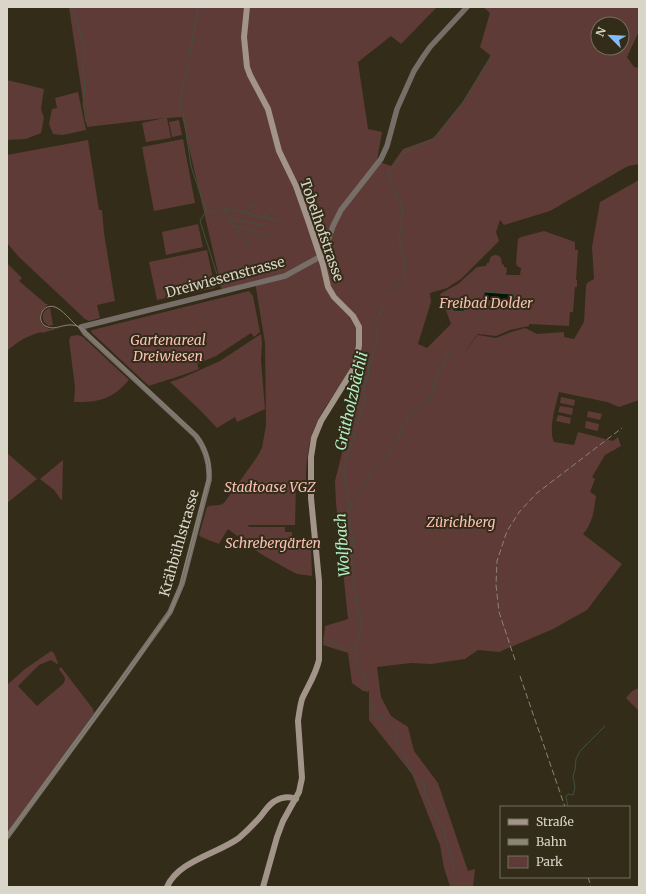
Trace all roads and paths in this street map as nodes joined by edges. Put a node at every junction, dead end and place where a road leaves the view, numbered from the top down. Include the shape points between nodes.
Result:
1 (247, 7) edge
2 (467, 7) edge
3 (320, 257) junction
4 (81, 327) joint
5 (296, 799) junction
6 (7, 837) edge
7 (166, 887) edge
8 (263, 887) edge

1 - 3 main road, Tobelhofstrasse via 244,37 247,66 268,109 279,151 296,186
2 - 3 street via 423,57 404,91 381,159 341,210 325,252
3 - 4 street, Dreiwiesenstrasse via 285,276
3 - 5 main road, Tobelhofstrasse via 328,287 355,319 360,337 354,368 321,421 312,450 311,498 318,568 318,665 302,700 299,714 302,778
4 - 6 street, Krähbühlstrasse via 197,438 207,458 209,480 183,580 170,612
5 - 7 main road via 286,797 274,801 239,838 184,867
5 - 8 main road via 283,821

